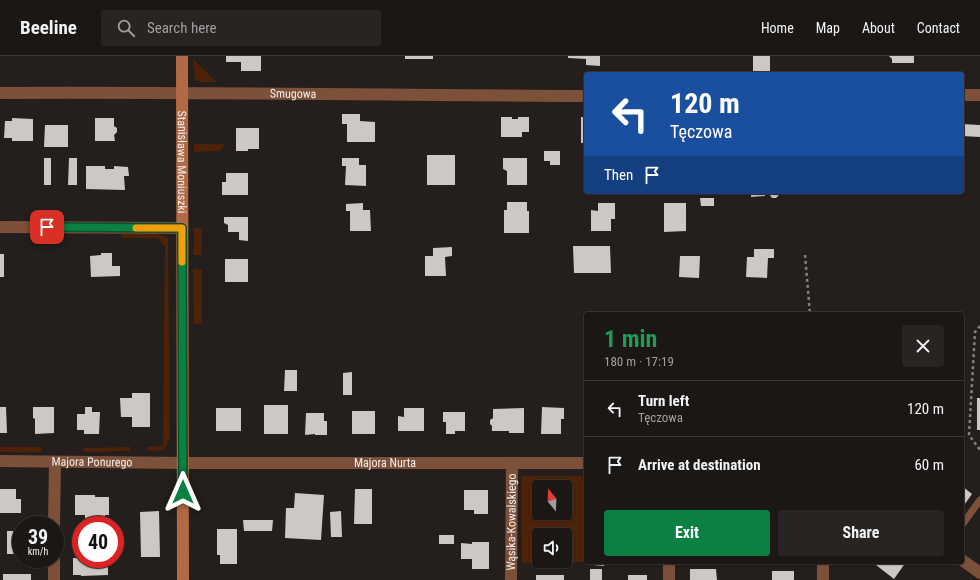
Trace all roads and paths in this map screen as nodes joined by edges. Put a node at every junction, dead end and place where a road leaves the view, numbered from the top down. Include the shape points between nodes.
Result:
1 (182, 56) edge
2 (0, 93) edge
3 (182, 93) junction
4 (964, 95) edge
5 (980, 95) edge
6 (584, 96) edge
7 (0, 227) edge
8 (182, 228) junction
9 (805, 255) dead end
10 (810, 312) edge
11 (980, 326) edge
12 (980, 450) edge
13 (0, 461) edge
14 (55, 462) junction
15 (184, 463) junction
16 (584, 463) edge
17 (512, 464) junction
18 (980, 500) edge
19 (54, 516) edge
20 (964, 522) edge
21 (964, 561) edge
22 (669, 564) edge
23 (823, 564) edge
24 (54, 568) edge
25 (980, 573) edge
26 (54, 580) edge
27 (182, 580) edge
28 (511, 580) edge
29 (669, 580) edge
30 (823, 580) edge

1 - 3 street, Stanisława Moniuszki
2 - 3 street, Smugowa
3 - 6 street, Smugowa
3 - 8 street, Stanisława Moniuszki
4 - 5 street
7 - 8 street
8 - 15 street, Stanisława Moniuszki
9 - 10 path
11 - 12 path via 975,332 969,435
13 - 14 street, Majora Ponurego
14 - 15 street, Majora Ponurego
14 - 19 street
15 - 17 street, Majora Nurta
15 - 27 street, Stanisława Moniuszki
16 - 17 street, Majora Nurta
17 - 28 street, Wąsika-Kowalskiego
18 - 20 lane
21 - 25 street
22 - 29 street
23 - 30 street
24 - 26 street

